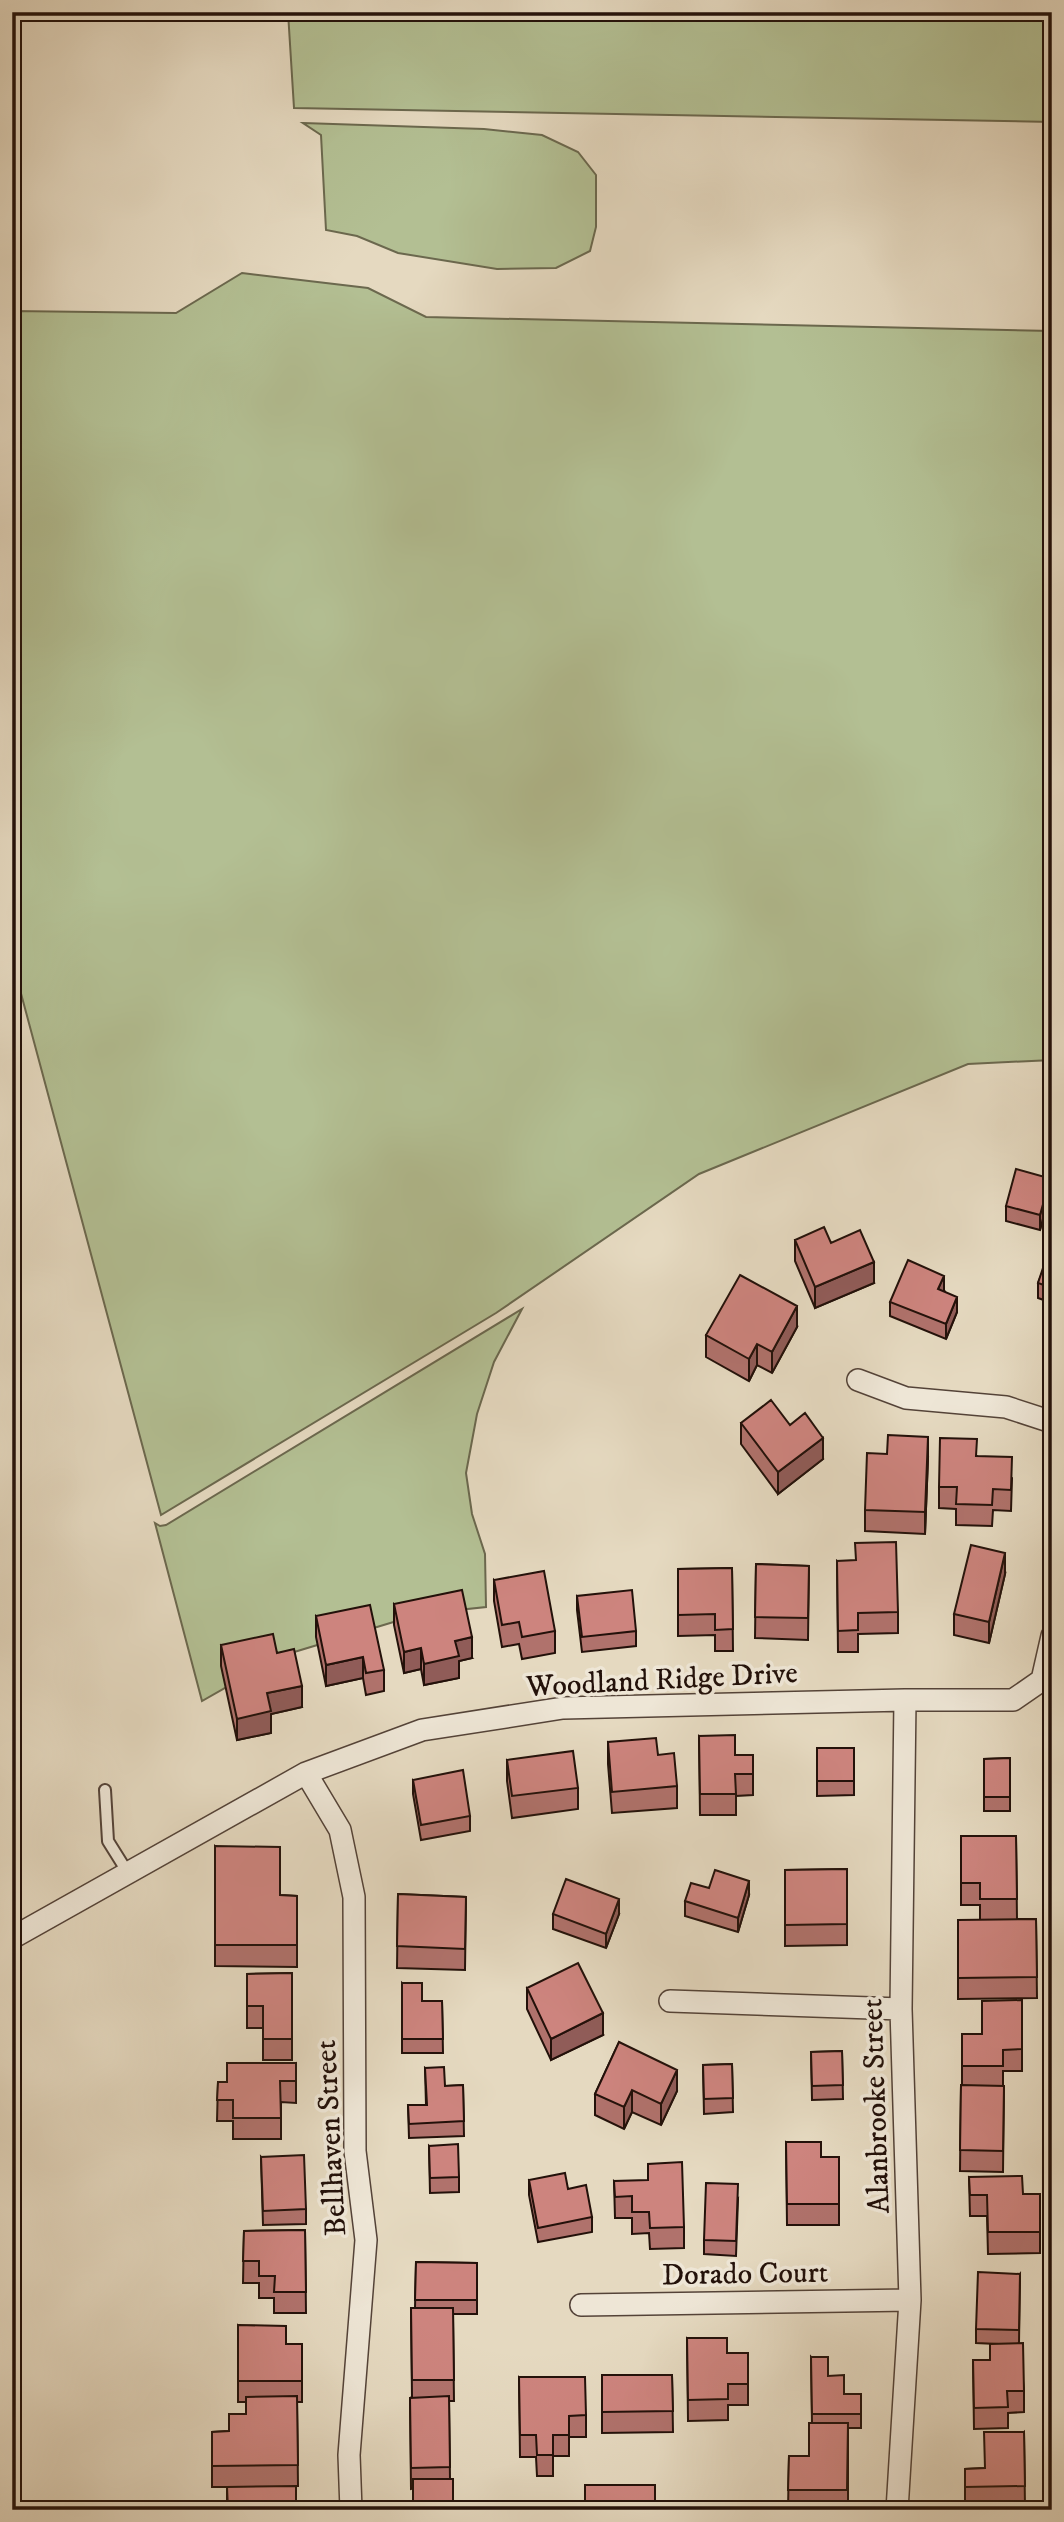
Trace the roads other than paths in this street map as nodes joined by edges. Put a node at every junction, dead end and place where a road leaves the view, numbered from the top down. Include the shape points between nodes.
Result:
1 (858, 1380) dead end
2 (1052, 1422) edge
3 (1052, 1636) edge
4 (905, 1700) junction
5 (306, 1773) junction
6 (105, 1790) dead end
7 (128, 1873) junction
8 (12, 1938) edge
9 (670, 2001) dead end
10 (901, 2009) junction
11 (910, 2300) junction
12 (581, 2305) dead end
13 (351, 2510) edge
14 (897, 2510) edge

1 - 2 street via 906,1398 1006,1407
3 - 4 street, Woodland Ridge Drive via 1042,1680 1013,1700
4 - 5 street, Woodland Ridge Drive via 563,1708 422,1730
4 - 10 street, Alanbrooke Street
5 - 7 street, Woodland Ridge Drive
5 - 13 street, Bellhaven Street via 340,1830 354,1897 355,2151 366,2240 349,2455
6 - 7 lane via 108,1840
7 - 8 street, Woodland Ridge Drive
9 - 10 street
10 - 11 street, Alanbrooke Street
11 - 12 street, Dorado Court
11 - 14 street, Alanbrooke Street

